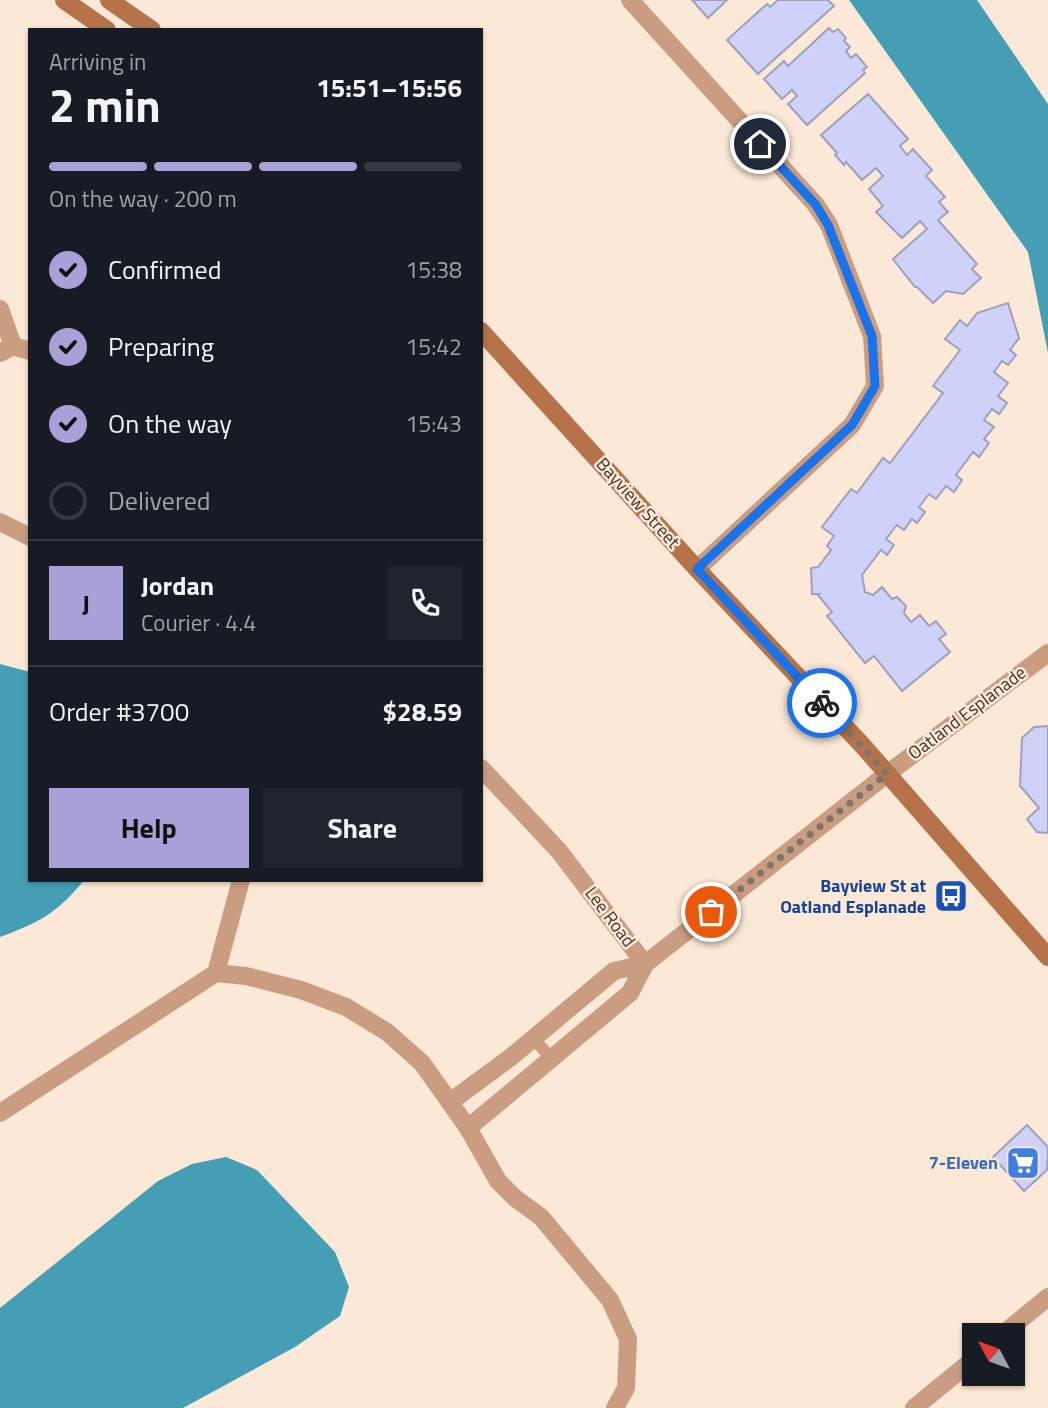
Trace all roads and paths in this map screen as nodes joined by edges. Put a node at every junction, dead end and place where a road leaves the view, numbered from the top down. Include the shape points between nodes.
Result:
1 (64, 0) edge
2 (109, 0) edge
3 (630, 0) edge
4 (104, 28) edge
5 (149, 28) edge
6 (0, 309) edge
7 (483, 333) edge
8 (14, 350) edge
9 (0, 522) edge
10 (28, 536) edge
11 (697, 569) junction
12 (1048, 653) edge
13 (483, 770) edge
14 (887, 774) junction
15 (240, 882) edge
16 (1048, 957) edge
17 (645, 964) junction
18 (216, 974) junction
19 (533, 1038) junction
20 (552, 1059) junction
21 (450, 1102) junction
22 (0, 1113) edge
23 (468, 1128) junction
24 (1048, 1297) edge
25 (1017, 1323) edge
26 (962, 1369) edge
27 (615, 1408) edge
28 (914, 1408) edge

1 - 4 main road
2 - 5 main road
3 - 11 street via 816,205 872,336 875,386 852,425
6 - 8 street
7 - 11 main road, Bayview Street
9 - 10 street
11 - 14 main road, Bayview Street
12 - 14 street, Oatland Esplanade
13 - 17 street, Lee Road via 559,851
14 - 16 main road, Bayview Street
14 - 17 street, Lee Road
15 - 18 street
17 - 19 street via 614,971
17 - 20 street via 630,993
18 - 21 street via 279,984 346,1007 387,1032 422,1063
18 - 22 street
19 - 20 lane
19 - 21 street
20 - 23 street
21 - 23 street
23 - 27 street via 498,1181 541,1217 610,1300 628,1339 626,1388
24 - 25 street
26 - 28 street

